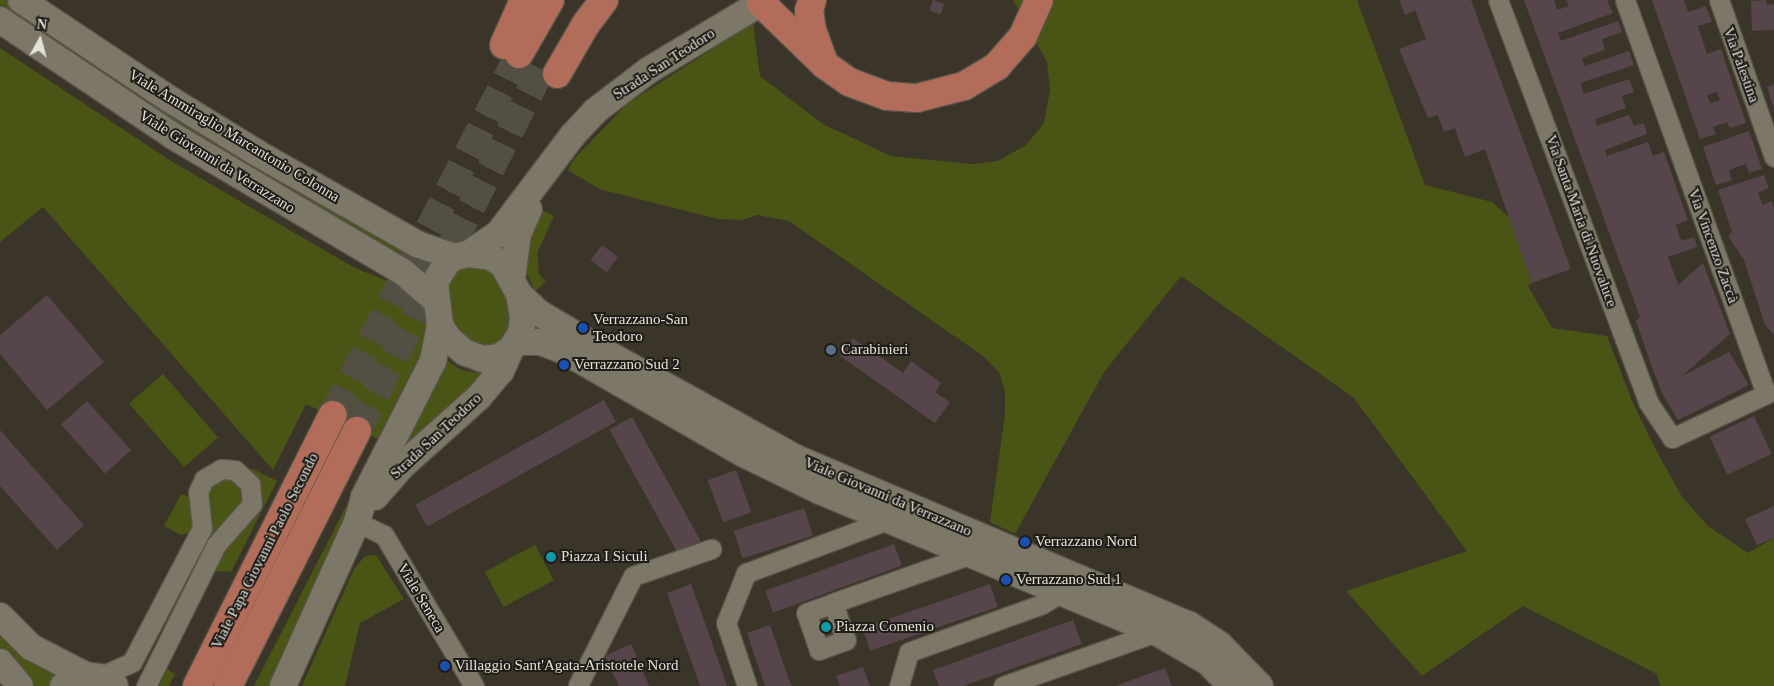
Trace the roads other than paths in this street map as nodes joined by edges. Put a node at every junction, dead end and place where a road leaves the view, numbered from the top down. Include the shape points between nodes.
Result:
1 (21, 0) edge
2 (524, 0) edge
3 (550, 0) edge
4 (580, 0) edge
5 (604, 0) edge
6 (812, 0) edge
7 (1039, 0) edge
8 (1498, 0) edge
9 (1625, 0) edge
10 (1719, 0) edge
11 (764, 2) edge
12 (0, 20) edge
13 (825, 65) junction
14 (1774, 157) edge
15 (551, 163) junction
16 (461, 255) junction
17 (516, 286) junction
18 (435, 300) junction
19 (440, 325) junction
20 (514, 346) junction
21 (333, 416) tunnel mouth
22 (357, 431) tunnel mouth
23 (1672, 438) joint
24 (888, 520) junction
25 (358, 522) junction
26 (711, 549) dead end
27 (969, 555) junction
28 (1062, 592) junction
29 (838, 601) dead end
30 (0, 616) edge
31 (1156, 632) junction
32 (0, 662) edge
33 (1220, 672) edge
34 (90, 681) edge
35 (1008, 685) edge
36 (20, 686) edge
37 (146, 686) edge
38 (197, 686) edge
39 (228, 686) edge
40 (283, 686) edge
41 (474, 686) edge
42 (577, 686) edge
43 (747, 686) edge
44 (898, 686) edge
45 (1260, 686) edge

1 - 16 main road, Viale Ammiraglio Marcantonio Colonna via 112,62 250,148 416,244
2 - 3 main road via 512,50
4 - 5 main road via 550,70
6 - 13 main road via 809,11 812,30
7 - 13 main road via 1023,36 1011,53 981,78 944,94 900,98 860,88
8 - 23 street, Via Santa Maria di Nuovaluce via 1648,402
9 - 23 street, Via Vincenzo Zaccà via 1766,394
10 - 14 street, Via Palestina
11 - 13 main road
11 - 15 main road, Strada San Teodoro via 621,90 595,110
12 - 18 main road, Viale Giovanni da Verrazzano via 173,136 403,272
15 - 16 main road, Strada San Teodoro via 498,234
15 - 17 main road, Strada San Teodoro via 518,234
16 - 17 main road via 491,257
16 - 18 main road via 435,282
17 - 20 main road via 523,317
17 - 33 main road, Viale Giovanni da Verrazzano via 539,313 796,458 1166,613
18 - 19 main road
19 - 20 main road via 457,348 473,356 498,357
19 - 25 main road, Strada San Teodoro via 433,361 364,497
20 - 24 main road, Viale Giovanni da Verrazzano via 541,342 564,351 744,454
20 - 25 main road, Strada San Teodoro via 501,371 479,396 402,466
21 - 38 main road, Viale Papa Giovanni Paolo Secondo
22 - 39 main road, Viale Papa Giovanni Paolo Secondo
24 - 27 main road, Viale Giovanni da Verrazzano
24 - 43 street via 746,573 726,623
25 - 40 main road, Strada San Teodoro
25 - 41 street, Viale Seneca via 384,535
26 - 42 street via 633,576
27 - 28 main road, Viale Giovanni da Verrazzano
27 - 29 street
28 - 31 main road, Viale Giovanni da Verrazzano
28 - 44 street via 1042,604 909,652
30 - 34 main road via 31,647
31 - 33 main road, Viale Giovanni da Verrazzano
31 - 35 street
32 - 36 main road
33 - 45 main road, Viale Giovanni da Verrazzano
34 - 37 street via 132,662 202,528 198,492 204,479 221,469 235,470 250,484 252,504 216,546

